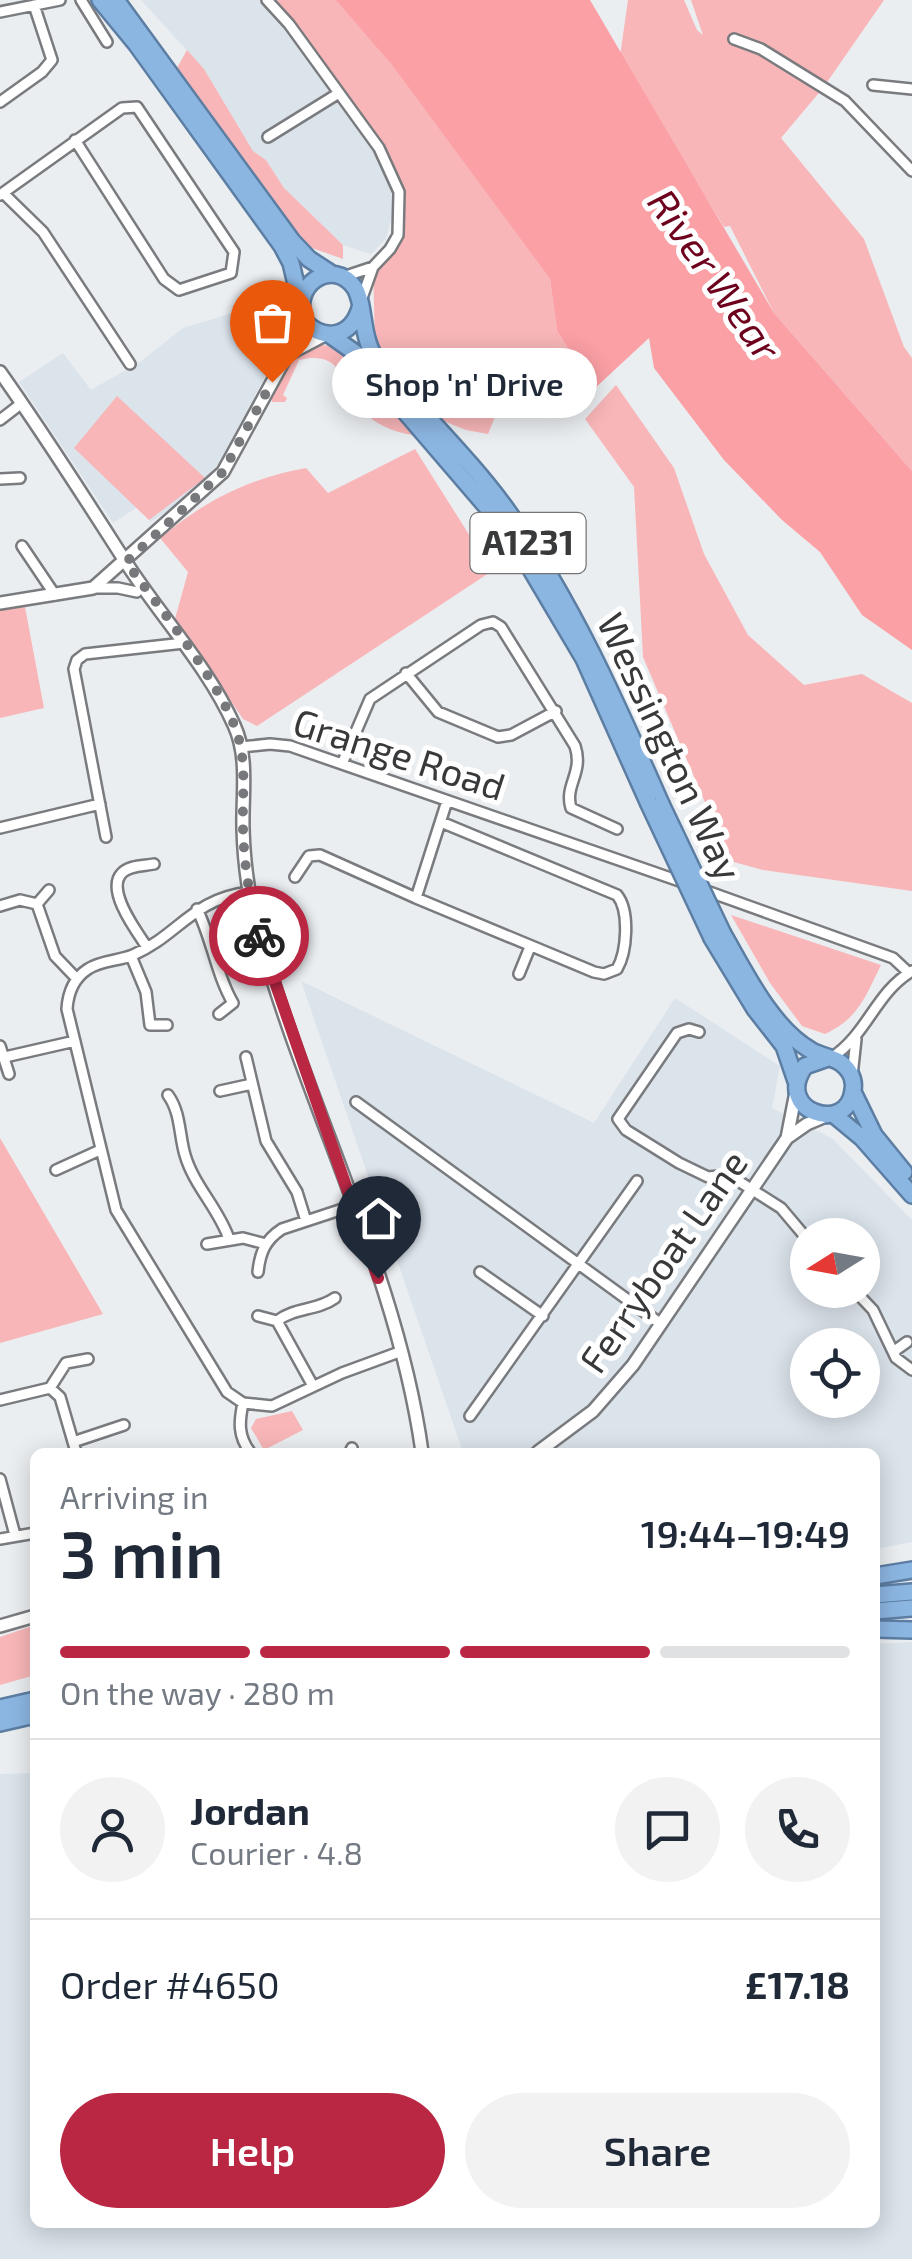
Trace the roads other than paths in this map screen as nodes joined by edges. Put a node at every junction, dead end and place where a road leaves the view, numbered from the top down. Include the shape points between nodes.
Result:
1 (60, 0) edge
2 (81, 0) edge
3 (100, 0) edge
4 (116, 0) edge
5 (269, 1) edge
6 (34, 5) junction
7 (0, 12) edge
8 (734, 39) dead end
9 (107, 42) dead end
10 (873, 85) dead end
11 (912, 89) edge
12 (339, 93) junction
13 (0, 102) edge
14 (268, 137) dead end
15 (75, 140) junction
16 (911, 167) edge
17 (1, 194) edge
18 (373, 267) junction
19 (338, 276) junction
20 (300, 307) junction
21 (360, 307) junction
22 (327, 335) junction
23 (287, 355) junction
24 (130, 364) dead end
25 (0, 372) edge
26 (22, 403) junction
27 (0, 420) edge
28 (20, 478) dead end
29 (0, 479) edge
30 (22, 546) dead end
31 (126, 562) junction
32 (93, 588) junction
33 (137, 592) dead end
34 (54, 596) junction
35 (0, 602) edge
36 (184, 643) junction
37 (406, 674) junction
38 (556, 710) junction
39 (241, 747) junction
40 (342, 764) junction
41 (448, 801) junction
42 (655, 803) junction
43 (100, 804) junction
44 (494, 817) junction
45 (441, 822) junction
46 (0, 828) edge
47 (617, 829) dead end
48 (106, 837) dead end
49 (483, 837) junction
50 (154, 864) dead end
51 (109, 867) dead end
52 (119, 875) junction
53 (296, 877) dead end
54 (49, 890) dead end
55 (249, 892) junction
56 (416, 898) junction
57 (38, 904) junction
58 (0, 906) edge
59 (197, 909) junction
60 (718, 936) junction
61 (530, 947) junction
62 (147, 948) junction
63 (132, 956) junction
64 (910, 972) edge
65 (520, 974) dead end
66 (77, 979) junction
67 (219, 1014) dead end
68 (167, 1025) dead end
69 (699, 1032) dead end
70 (856, 1038) junction
71 (75, 1042) junction
72 (0, 1046) edge
73 (5, 1057) junction
74 (246, 1057) dead end
75 (829, 1058) junction
76 (9, 1074) dead end
77 (252, 1084) junction
78 (853, 1084) junction
79 (797, 1087) junction
80 (220, 1091) dead end
81 (188, 1098) dead end
82 (356, 1102) dead end
83 (832, 1114) junction
84 (786, 1138) junction
85 (100, 1150) junction
86 (56, 1170) dead end
87 (912, 1180) edge
88 (636, 1181) dead end
89 (752, 1190) junction
90 (912, 1195) edge
91 (355, 1205) junction
92 (790, 1219) edge
93 (306, 1221) junction
94 (228, 1239) junction
95 (207, 1244) dead end
96 (266, 1244) junction
97 (578, 1264) junction
98 (258, 1272) dead end
99 (480, 1272) dead end
100 (335, 1298) dead end
101 (324, 1306) junction
102 (871, 1308) edge
103 (258, 1316) dead end
104 (543, 1316) junction
105 (329, 1318) dead end
106 (277, 1321) junction
107 (661, 1324) junction
108 (907, 1342) dead end
109 (402, 1351) junction
110 (893, 1352) junction
111 (88, 1359) dead end
112 (912, 1370) edge
113 (312, 1386) junction
114 (50, 1388) junction
115 (0, 1400) edge
116 (243, 1403) junction
117 (470, 1416) dead end
118 (124, 1425) dead end
119 (75, 1447) edge
120 (248, 1448) edge
121 (421, 1448) edge
122 (544, 1448) edge
123 (0, 1478) edge
124 (30, 1534) edge
125 (15, 1535) junction
126 (0, 1539) edge
127 (912, 1570) edge
128 (880, 1575) edge
129 (912, 1592) edge
130 (880, 1595) edge
131 (912, 1608) edge
132 (880, 1611) edge
133 (30, 1617) edge
134 (0, 1626) edge
135 (880, 1628) edge
136 (912, 1630) edge
137 (30, 1701) edge
138 (0, 1708) edge
139 (30, 1716) edge
140 (0, 1723) edge

1 - 6 street
2 - 9 street
3 - 20 highway via 282,246
4 - 19 highway, Wessington Way via 292,241
5 - 12 street
6 - 7 street
6 - 13 street via 52,60
8 - 16 street via 845,101
10 - 11 street
12 - 14 street
12 - 18 street via 379,148 400,192 398,235
15 - 15 street via 122,108 137,108 234,252 231,273 179,290 164,279
15 - 17 street
17 - 24 street via 42,232
18 - 19 street
18 - 21 street
19 - 20 highway via 312,281
19 - 21 highway, Wessington Way via 356,290
20 - 22 highway, Wessington Way via 310,328
20 - 23 street
21 - 22 highway via 349,328
21 - 42 highway, Wessington Way / A1231 via 374,356 493,492 584,636
22 - 23 street
22 - 42 highway, Wessington Way / A1231 via 354,352 510,534 584,659
23 - 31 street via 223,472
25 - 26 street, Grange Road
26 - 27 street
26 - 31 street, Grange Road
28 - 29 street
30 - 34 street
31 - 32 street
31 - 36 street, Grange Road
32 - 33 street
32 - 34 street
34 - 35 street
36 - 39 street, Grange Road via 227,710
36 - 43 street via 77,660
37 - 38 street via 438,712 498,736
37 - 38 street via 493,622
37 - 40 street via 365,706
38 - 47 street via 579,758 568,795 571,808
39 - 40 street, Grange Road via 290,746
39 - 55 street
40 - 41 street, Grange Road
41 - 44 street, Grange Road
41 - 45 street
42 - 60 highway, Wessington Way / A1231, bridge
43 - 46 street
43 - 48 street
44 - 49 street
44 - 64 street, Grange Road via 892,958
45 - 49 street
45 - 56 street
49 - 61 street via 622,901 623,957 611,972 594,972
50 - 52 street
51 - 52 street
52 - 62 street via 120,899
53 - 56 street via 309,856 320,854
54 - 57 street
55 - 59 street
55 - 91 street via 267,962
56 - 61 street
57 - 58 street
57 - 66 street via 55,956
59 - 62 street
59 - 67 street via 233,1003
60 - 75 highway, Wessington Way / A1231 via 782,1025
60 - 79 highway, Wessington Way / A1231 via 744,993 784,1046
61 - 65 street
62 - 63 street
63 - 66 street via 97,965
63 - 68 street via 150,1026
64 - 70 street
66 - 71 street via 67,1009
69 - 89 street via 677,1032 618,1118 626,1130 680,1163 708,1177 730,1175
70 - 75 street
70 - 78 street
71 - 73 street
71 - 85 street
72 - 73 street
73 - 76 street
74 - 77 street
75 - 78 highway, Wessington Way via 848,1069
75 - 79 highway via 806,1066
77 - 80 street
77 - 93 street via 266,1142
78 - 83 highway via 848,1103
78 - 87 highway, Wessington Way via 874,1135
79 - 83 highway via 806,1108
79 - 84 street, Ferryboat Lane
81 - 94 street via 172,1100 184,1154
82 - 97 street
83 - 84 street, Ferryboat Lane
83 - 90 highway
84 - 89 street, Ferryboat Lane
85 - 86 street
85 - 116 street via 116,1210 220,1384
88 - 97 street
89 - 92 street
89 - 107 street, Ferryboat Lane
91 - 93 street
91 - 109 street
93 - 96 street via 282,1229
94 - 95 street
94 - 96 street
96 - 98 street
97 - 104 street
97 - 107 street
99 - 104 street
100 - 101 street
101 - 105 street
101 - 106 street via 299,1308
102 - 110 street
103 - 106 street
104 - 117 street
106 - 113 street
107 - 122 street, Ferryboat Lane via 593,1412
108 - 110 street
109 - 113 street
109 - 121 street
110 - 112 street
111 - 114 street via 66,1363
113 - 116 street via 272,1406
114 - 115 street
114 - 119 street via 60,1396
116 - 120 street via 240,1427
118 - 119 street
123 - 125 street
124 - 125 street
125 - 126 street
127 - 128 highway
129 - 130 highway
131 - 132 highway
133 - 134 street
135 - 136 highway
137 - 138 highway
139 - 140 highway

